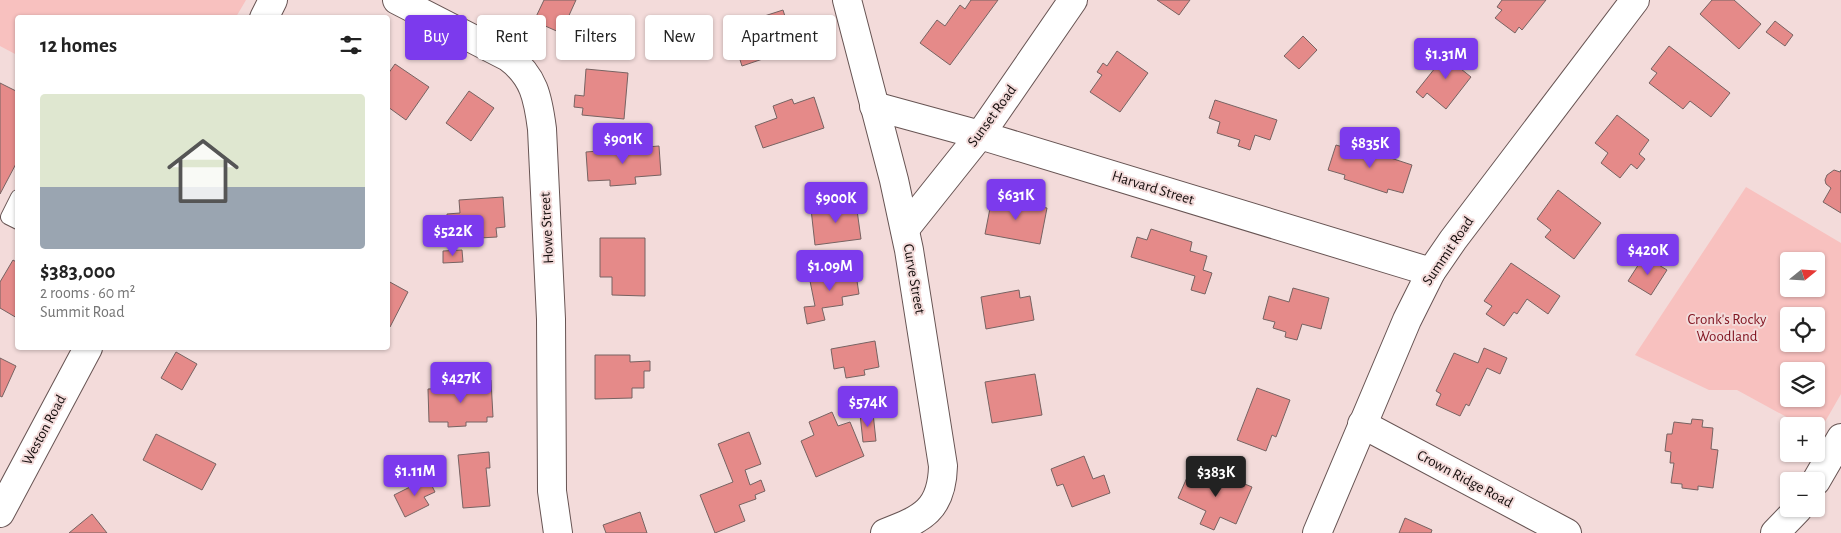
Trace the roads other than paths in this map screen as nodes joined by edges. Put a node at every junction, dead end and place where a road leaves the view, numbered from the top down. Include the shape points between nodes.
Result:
1 (273, 0) edge
2 (397, 0) edge
3 (847, 0) edge
4 (1073, 0) edge
5 (1634, 0) edge
6 (266, 15) edge
7 (874, 106) junction
8 (980, 135) junction
9 (15, 203) edge
10 (15, 220) edge
11 (905, 228) junction
12 (1431, 272) junction
13 (87, 350) edge
14 (1362, 424) junction
15 (1841, 438) edge
16 (1821, 472) edge
17 (0, 513) edge
18 (1791, 517) edge
19 (558, 533) edge
20 (885, 533) edge
21 (1317, 533) edge
22 (1567, 533) edge
23 (1776, 533) edge

1 - 6 street
2 - 19 street, Howe Street via 508,57 523,70 533,86 542,129 551,319 553,498
3 - 7 street, Curve Street
4 - 8 street, Sunset Road
5 - 12 street, Summit Road
7 - 8 street, Harvard Street
7 - 11 street, Curve Street
8 - 11 street, Sunset Road
8 - 12 street, Harvard Street
9 - 10 lane via 8,217
11 - 20 street, Curve Street via 943,477 939,496 927,512
12 - 14 street, Summit Road
13 - 17 street, Weston Road
14 - 21 street, Summit Road
14 - 22 street, Crown Ridge Road
15 - 16 street
18 - 23 street

